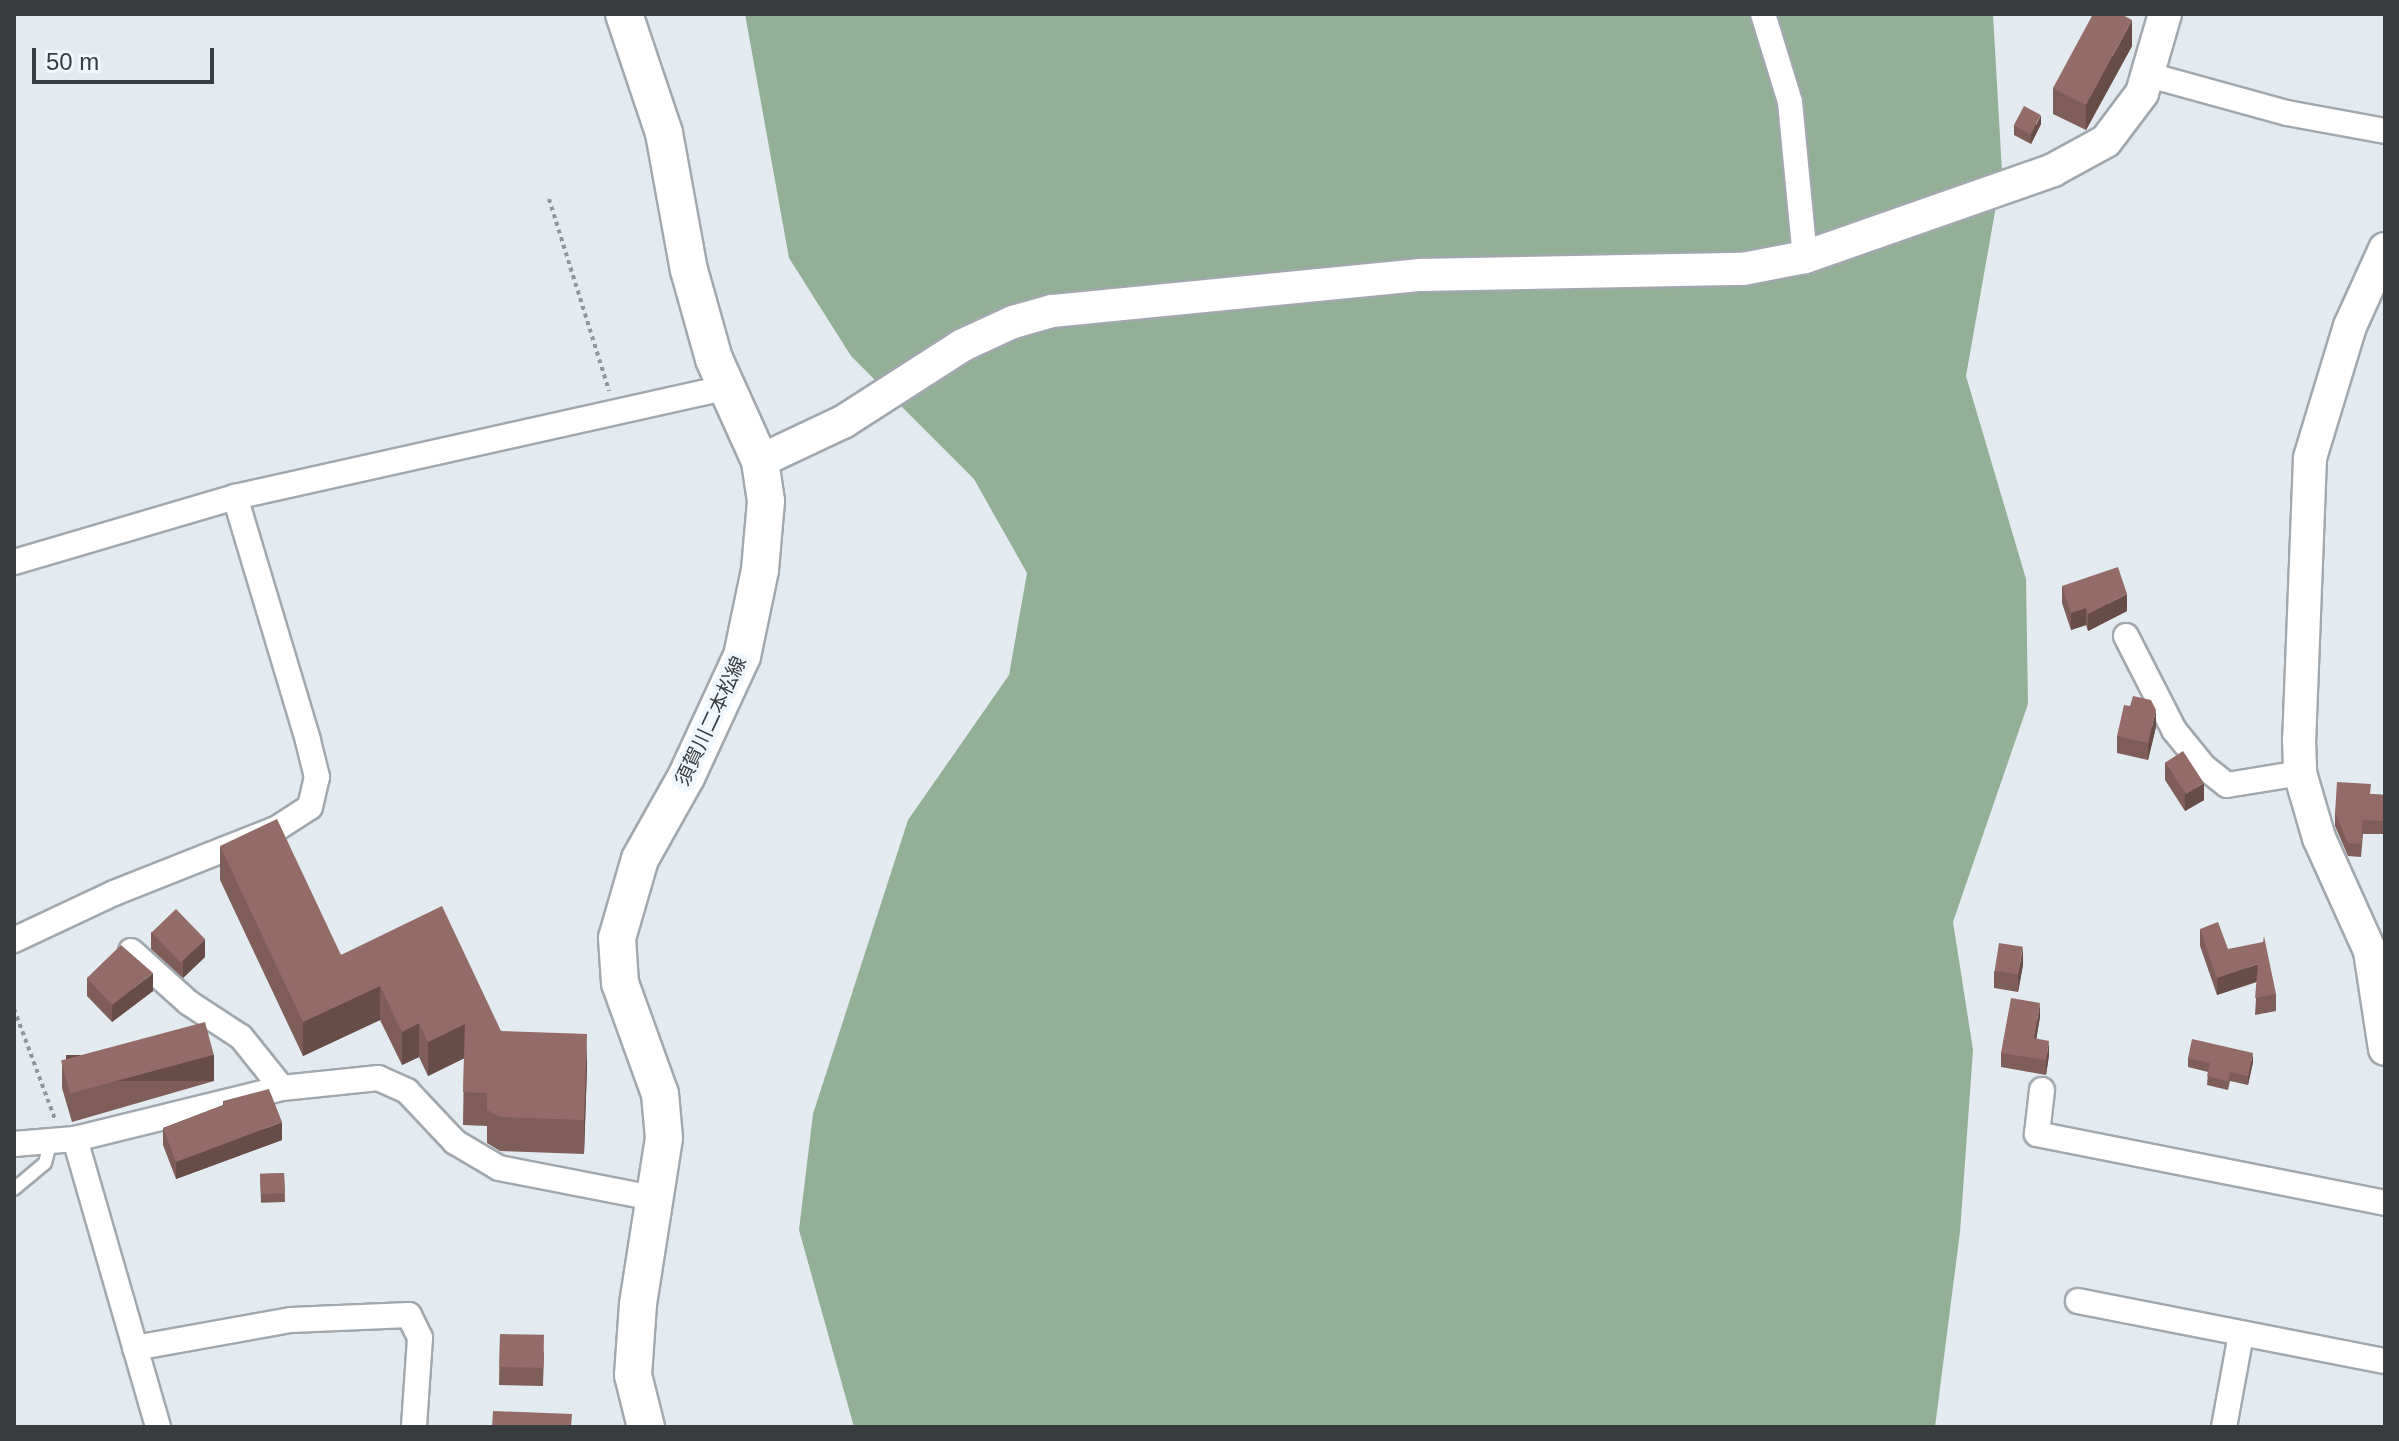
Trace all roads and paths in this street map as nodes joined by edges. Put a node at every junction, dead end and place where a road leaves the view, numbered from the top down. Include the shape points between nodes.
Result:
1 (624, 14) edge
2 (1763, 14) edge
3 (2165, 14) edge
4 (2149, 75) junction
5 (2385, 131) edge
6 (549, 199) dead end
7 (2385, 249) edge
8 (1805, 257) junction
9 (724, 388) junction
10 (615, 410) junction
11 (760, 461) junction
12 (235, 497) junction
13 (14, 562) edge
14 (2126, 636) dead end
15 (2300, 773) junction
16 (14, 940) edge
17 (2378, 943) edge
18 (131, 951) edge
19 (14, 1009) edge
20 (2385, 1049) edge
21 (282, 1088) junction
22 (2042, 1090) dead end
23 (63, 1140) junction
24 (14, 1144) edge
25 (14, 1189) edge
26 (658, 1199) junction
27 (2385, 1203) edge
28 (2078, 1301) dead end
29 (2241, 1334) junction
30 (135, 1348) junction
31 (2385, 1361) edge
32 (158, 1427) edge
33 (414, 1427) edge
34 (646, 1427) edge
35 (2224, 1427) edge

1 - 9 main road, 須賀川二本松線 via 664,133 689,270
2 - 8 street via 1790,102
3 - 4 street
4 - 5 street via 2287,113
4 - 8 street via 2120,127 2083,155
6 - 10 path
7 - 15 street via 2350,326 2310,458 2301,606
8 - 11 street via 1743,269 1420,275 1052,311 963,345 843,422
9 - 10 street
9 - 11 main road, 須賀川二本松線
10 - 12 street
11 - 26 main road, 須賀川二本松線 via 765,528 742,656 686,777 640,859 617,938 620,983 660,1094 664,1138
12 - 13 street
12 - 16 street via 317,777 310,807 276,829 114,893
14 - 15 street via 2174,730 2204,767 2227,785
15 - 17 street via 2319,838
17 - 20 street
18 - 21 street via 189,1003 241,1037
19 - 23 path
21 - 23 street
21 - 26 street via 378,1078 407,1091 455,1142 499,1168
22 - 27 street via 2037,1134
23 - 24 street
23 - 25 lane
23 - 30 street
26 - 34 main road, 須賀川二本松線 via 638,1304 633,1375
28 - 29 street
29 - 31 street
29 - 35 street
30 - 32 street
30 - 33 street via 291,1320 409,1315 420,1338

